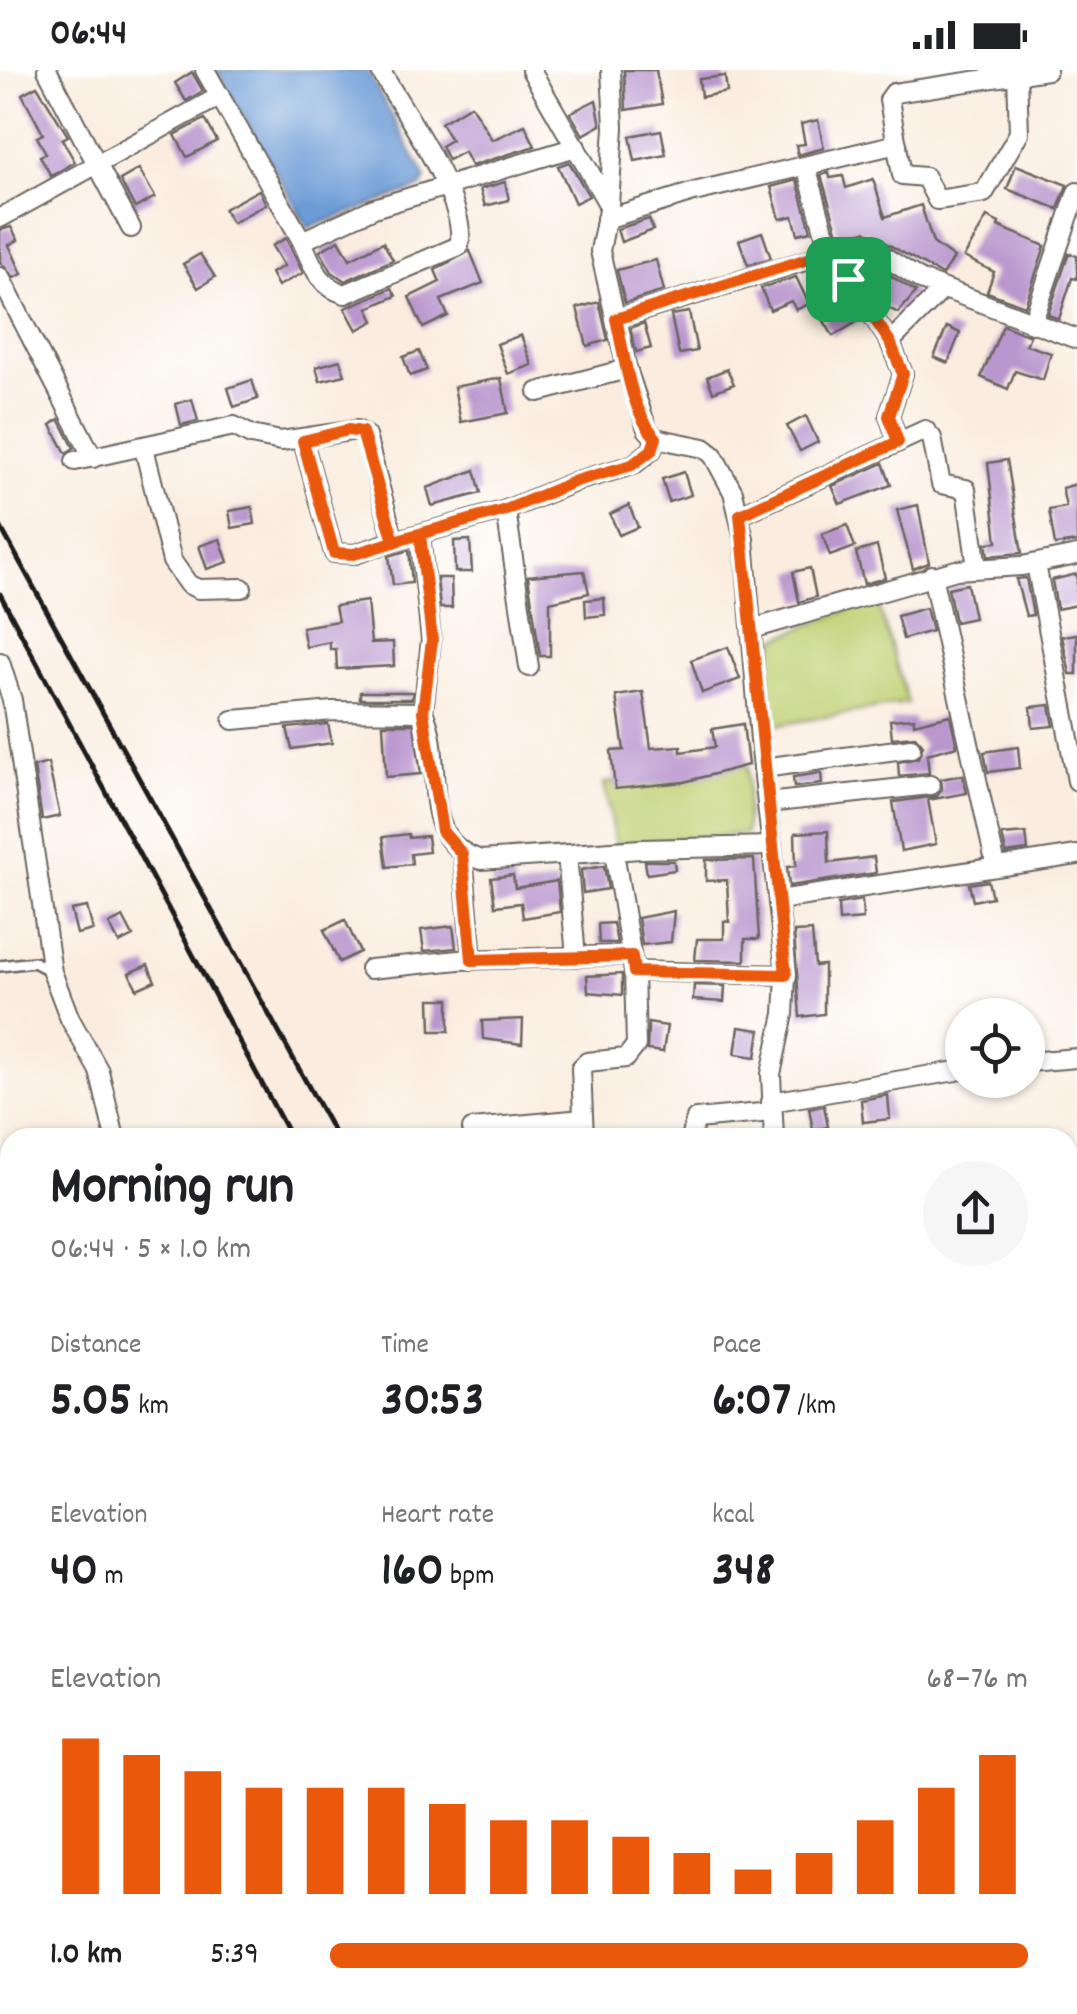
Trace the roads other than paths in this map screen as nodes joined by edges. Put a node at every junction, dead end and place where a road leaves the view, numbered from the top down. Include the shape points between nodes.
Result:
1 (47, 70) edge
2 (205, 70) edge
3 (380, 70) edge
4 (531, 70) edge
5 (611, 70) edge
6 (1047, 70) edge
7 (1017, 74) junction
8 (220, 96) junction
9 (897, 144) junction
10 (576, 148) junction
11 (96, 163) junction
12 (806, 166) junction
13 (446, 187) junction
14 (1077, 192) edge
15 (607, 212) junction
16 (0, 218) edge
17 (1072, 224) edge
18 (131, 228) dead end
19 (302, 241) junction
20 (830, 252) junction
21 (0, 277) edge
22 (943, 288) junction
23 (616, 319) junction
24 (1032, 324) junction
25 (1077, 339) edge
26 (890, 342) junction
27 (627, 369) junction
28 (538, 392) dead end
29 (656, 438) junction
30 (303, 441) junction
31 (898, 442) junction
32 (144, 448) junction
33 (506, 510) junction
34 (740, 515) junction
35 (420, 534) junction
36 (394, 541) junction
37 (1077, 555) edge
38 (1036, 564) junction
39 (977, 568) junction
40 (932, 575) junction
41 (242, 588) dead end
42 (752, 628) junction
43 (0, 662) edge
44 (529, 666) dead end
45 (1070, 709) edge
46 (423, 712) junction
47 (233, 720) dead end
48 (910, 748) dead end
49 (764, 768) junction
50 (1077, 781) edge
51 (930, 785) dead end
52 (767, 802) junction
53 (772, 846) junction
54 (614, 852) junction
55 (462, 854) junction
56 (567, 855) junction
57 (1077, 856) edge
58 (996, 866) junction
59 (779, 900) junction
60 (576, 957) junction
61 (472, 960) junction
62 (633, 964) junction
63 (0, 966) edge
64 (370, 969) dead end
65 (52, 972) junction
66 (786, 975) junction
67 (1077, 1058) edge
68 (1045, 1061) edge
69 (945, 1073) edge
70 (771, 1107) junction
71 (112, 1128) edge
72 (584, 1128) edge
73 (693, 1128) edge
74 (773, 1128) edge

1 - 11 street
2 - 8 street
3 - 13 street
4 - 10 street
5 - 15 street
6 - 7 street
7 - 9 street via 894,93 889,100
7 - 9 street via 1019,132 984,193 937,200 926,177 902,176
8 - 11 street
8 - 19 street
9 - 12 street
10 - 13 street
10 - 15 street
11 - 16 street
11 - 18 street
12 - 15 street
12 - 20 street
13 - 19 street via 374,208
13 - 19 street via 462,230 460,246 351,293 327,287
14 - 17 street
15 - 23 street via 600,251
17 - 24 street
20 - 22 street via 863,243
20 - 23 street
20 - 26 street
21 - 32 street via 84,460
22 - 24 street
22 - 26 street
23 - 27 street
24 - 25 street
26 - 31 street via 903,374 889,416
27 - 28 street
27 - 29 street
29 - 33 street via 632,465
29 - 34 street via 714,456
30 - 32 street via 251,436 234,426
30 - 36 street via 362,432
30 - 36 street via 334,553
31 - 34 street
31 - 39 street via 930,433 941,484 966,490
32 - 41 street via 180,573 198,589
33 - 35 street
33 - 44 street
34 - 42 street
35 - 36 street
35 - 46 street via 432,640
37 - 38 street
38 - 39 street
38 - 45 street
39 - 40 street
40 - 42 street
40 - 58 street
42 - 49 street
43 - 65 street via 12,700
45 - 50 street
46 - 47 street
46 - 55 street via 442,831
48 - 49 street
49 - 52 street
51 - 52 street
52 - 53 street
53 - 54 street
53 - 59 street
54 - 56 street
54 - 62 street
55 - 56 street via 481,860
55 - 61 street
56 - 60 street
57 - 58 street
58 - 59 street
59 - 66 street
60 - 61 street
60 - 62 street
61 - 64 street
62 - 66 street
62 - 72 street via 633,1054 581,1068
63 - 65 lane via 34,962
65 - 71 street via 99,1072
66 - 70 street
67 - 68 street
69 - 70 street
70 - 73 street via 696,1119
70 - 74 street

